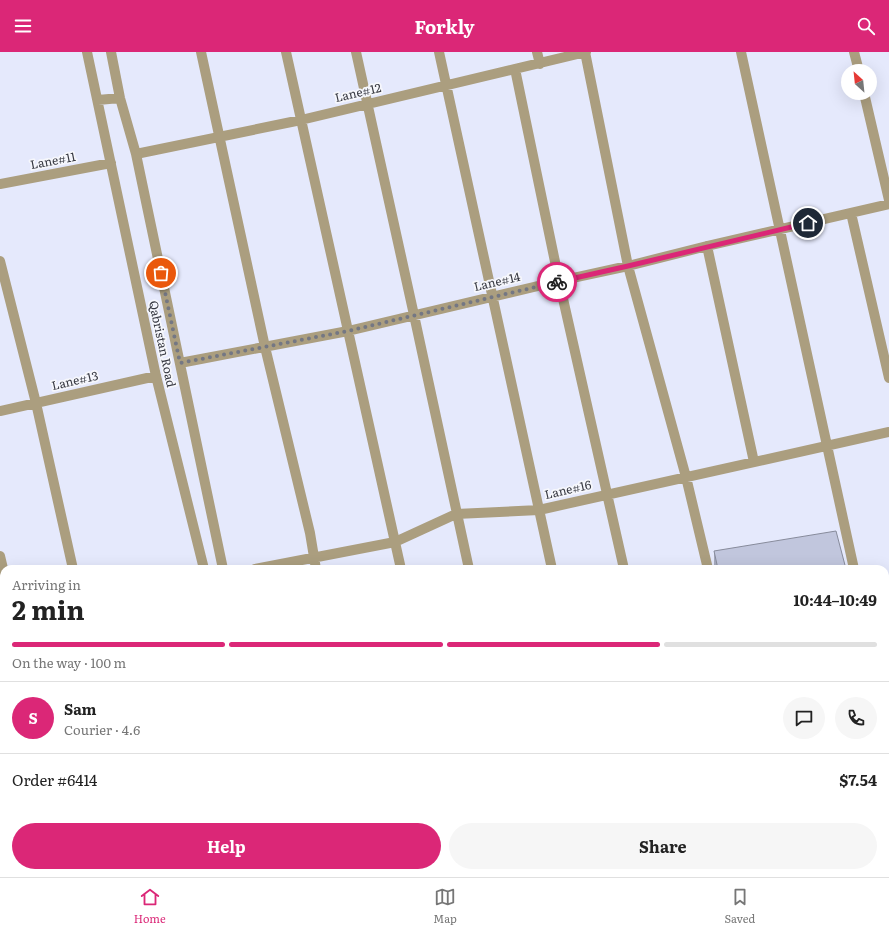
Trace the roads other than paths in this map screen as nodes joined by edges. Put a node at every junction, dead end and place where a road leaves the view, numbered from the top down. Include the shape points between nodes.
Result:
1 (87, 52) edge
2 (111, 52) edge
3 (201, 52) edge
4 (286, 52) edge
5 (356, 52) edge
6 (439, 52) edge
7 (537, 52) edge
8 (586, 52) edge
9 (741, 52) edge
10 (854, 52) edge
11 (540, 64) junction
12 (857, 64) edge
13 (515, 70) junction
14 (446, 86) junction
15 (120, 98) junction
16 (98, 100) junction
17 (866, 100) edge
18 (367, 104) junction
19 (301, 120) junction
20 (220, 136) junction
21 (136, 154) junction
22 (111, 163) junction
23 (0, 184) edge
24 (889, 200) edge
25 (889, 204) edge
26 (851, 213) junction
27 (780, 229) junction
28 (707, 246) junction
29 (0, 261) edge
30 (628, 266) junction
31 (559, 281) junction
32 (492, 297) junction
33 (414, 315) junction
34 (348, 331) junction
35 (264, 347) junction
36 (180, 363) junction
37 (156, 376) junction
38 (889, 378) edge
39 (36, 403) junction
40 (0, 410) edge
41 (889, 432) edge
42 (827, 446) junction
43 (754, 462) junction
44 (686, 477) junction
45 (607, 495) junction
46 (539, 510) junction
47 (456, 514) junction
48 (395, 542) junction
49 (314, 558) junction
50 (72, 565) edge
51 (203, 565) edge
52 (222, 565) edge
53 (276, 565) edge
54 (315, 565) edge
55 (400, 565) edge
56 (468, 565) edge
57 (551, 565) edge
58 (623, 565) edge
59 (707, 565) edge
60 (853, 565) edge

1 - 16 street, Qabristan Road
2 - 15 street, Qabristan Road
3 - 20 street
4 - 19 street
5 - 18 street
6 - 14 street
7 - 11 street
8 - 11 street, Lane#12
8 - 30 street
9 - 27 street
10 - 12 street
11 - 13 street, Lane#12
13 - 14 street, Lane#12
13 - 31 street
14 - 18 street, Lane#12
14 - 32 street
15 - 16 street
15 - 21 street, Qabristan Road
16 - 22 street, Qabristan Road
17 - 24 street
18 - 19 street, Lane#12
18 - 33 street
19 - 20 street, Lane#12
19 - 34 street
20 - 21 street, Lane#12
20 - 35 street
21 - 36 street, Qabristan Road
22 - 23 street, Lane#11
22 - 37 street, Qabristan Road
25 - 26 street, Lane#14
26 - 27 street, Lane#14
26 - 38 street
27 - 28 street, Lane#14
27 - 42 street
28 - 30 street, Lane#14
28 - 43 street
29 - 39 street
30 - 31 street, Lane#14
30 - 44 street
31 - 32 street, Lane#14
31 - 45 street
32 - 33 street, Lane#14
32 - 46 street
33 - 34 street, Lane#14
33 - 47 street
34 - 35 street, Lane#14
34 - 48 street
35 - 36 street, Lane#14
35 - 49 street
36 - 52 street, Qabristan Road
37 - 39 street, Lane#13
37 - 51 street, Qabristan Road
39 - 40 street, Lane#13
39 - 50 street
41 - 42 street, Lane#16
42 - 43 street, Lane#16
42 - 60 street
43 - 44 street, Lane#16
44 - 45 street, Lane#16
44 - 59 street
45 - 46 street, Lane#16
45 - 58 street
46 - 47 street, Lane#16
46 - 57 street
47 - 48 street, Lane#16
47 - 56 street
48 - 49 street, Lane#16
48 - 55 street
49 - 53 street, Lane#16
49 - 54 street

